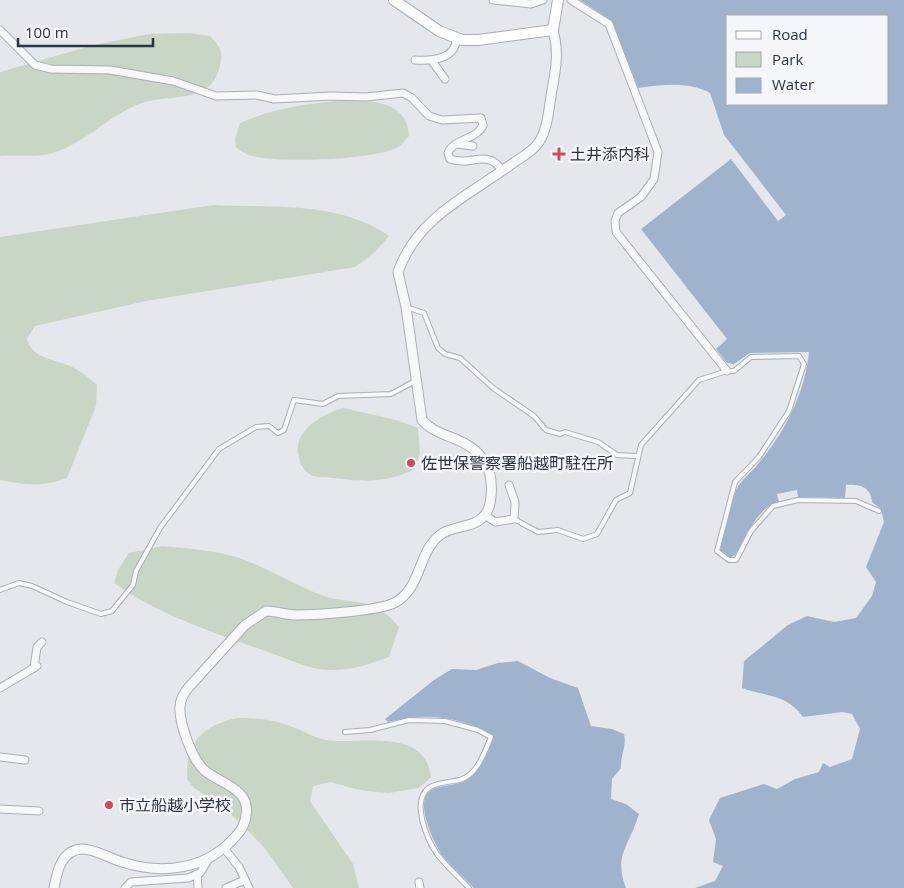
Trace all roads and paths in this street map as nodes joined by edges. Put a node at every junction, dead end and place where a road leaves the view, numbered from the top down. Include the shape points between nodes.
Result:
1 (394, 0) edge
2 (493, 0) edge
3 (543, 0) edge
4 (558, 0) edge
5 (571, 0) edge
6 (521, 2) edge
7 (0, 30) edge
8 (554, 30) junction
9 (456, 38) junction
10 (415, 60) dead end
11 (432, 61) junction
12 (445, 80) dead end
13 (456, 144) junction
14 (474, 146) dead end
15 (502, 170) junction
16 (406, 307) junction
17 (727, 371) junction
18 (417, 381) junction
19 (637, 456) junction
20 (509, 485) dead end
21 (879, 511) dead end
22 (485, 515) junction
23 (514, 518) junction
24 (0, 590) edge
25 (42, 642) dead end
26 (0, 688) edge
27 (345, 732) dead end
28 (0, 757) edge
29 (25, 760) dead end
30 (0, 809) edge
31 (39, 811) dead end
32 (223, 847) junction
33 (210, 858) junction
34 (196, 874) junction
35 (245, 880) junction
36 (54, 888) edge
37 (125, 888) edge
38 (198, 888) edge
39 (226, 888) edge
40 (248, 888) edge
41 (469, 888) edge

1 - 9 main road via 439,31
2 - 6 street
3 - 6 street via 531,4
4 - 8 main road
5 - 17 street via 609,24 658,152 654,179 641,197 618,213 616,232
7 - 13 street via 35,65 51,69 110,70 173,81 216,96 257,94 274,99 402,93 412,98 429,116 442,120 481,118 481,131
8 - 9 main road via 478,40
8 - 15 street via 557,60 546,123 539,142
9 - 11 street via 454,52
10 - 11 street
11 - 12 street
13 - 14 street
13 - 15 street via 450,147 450,159 459,162 487,158
15 - 16 street via 426,225 398,272
16 - 18 street
16 - 19 lane via 424,313 438,348 445,354 460,358 493,388 534,416 546,430 598,442 617,455
17 - 19 lane via 699,380 641,445
17 - 21 lane via 734,371 751,357 799,356 804,364 789,410 759,457 735,482 717,551 729,560 736,560 751,531 773,506 798,500 856,501
18 - 22 street via 419,410 428,426 465,442 487,465 490,502
18 - 24 lane via 391,394 338,396 324,404 294,400 284,430 278,433 269,426 256,427 220,449 160,528 136,571 133,585 112,611 101,614 19,583
19 - 23 lane via 630,493 616,500 597,534 583,539 558,530 538,532
20 - 23 street via 515,502
22 - 23 street via 495,522
22 - 32 street via 474,524 440,535 405,596 392,604 295,615 266,611 245,625 189,687 182,696 180,707 190,750 203,770 242,795 247,808 245,823
25 - 26 street via 37,647 35,667
27 - 41 lane via 370,730 409,720 445,721 491,737 481,760 470,774 429,788 421,802 424,827 437,853
28 - 29 street
30 - 31 street
32 - 33 street
32 - 35 street via 240,867
33 - 34 street
33 - 36 street via 190,867 145,868 90,851 76,850 58,866
34 - 37 street via 188,878 131,882
34 - 38 street
35 - 39 street
35 - 40 street

